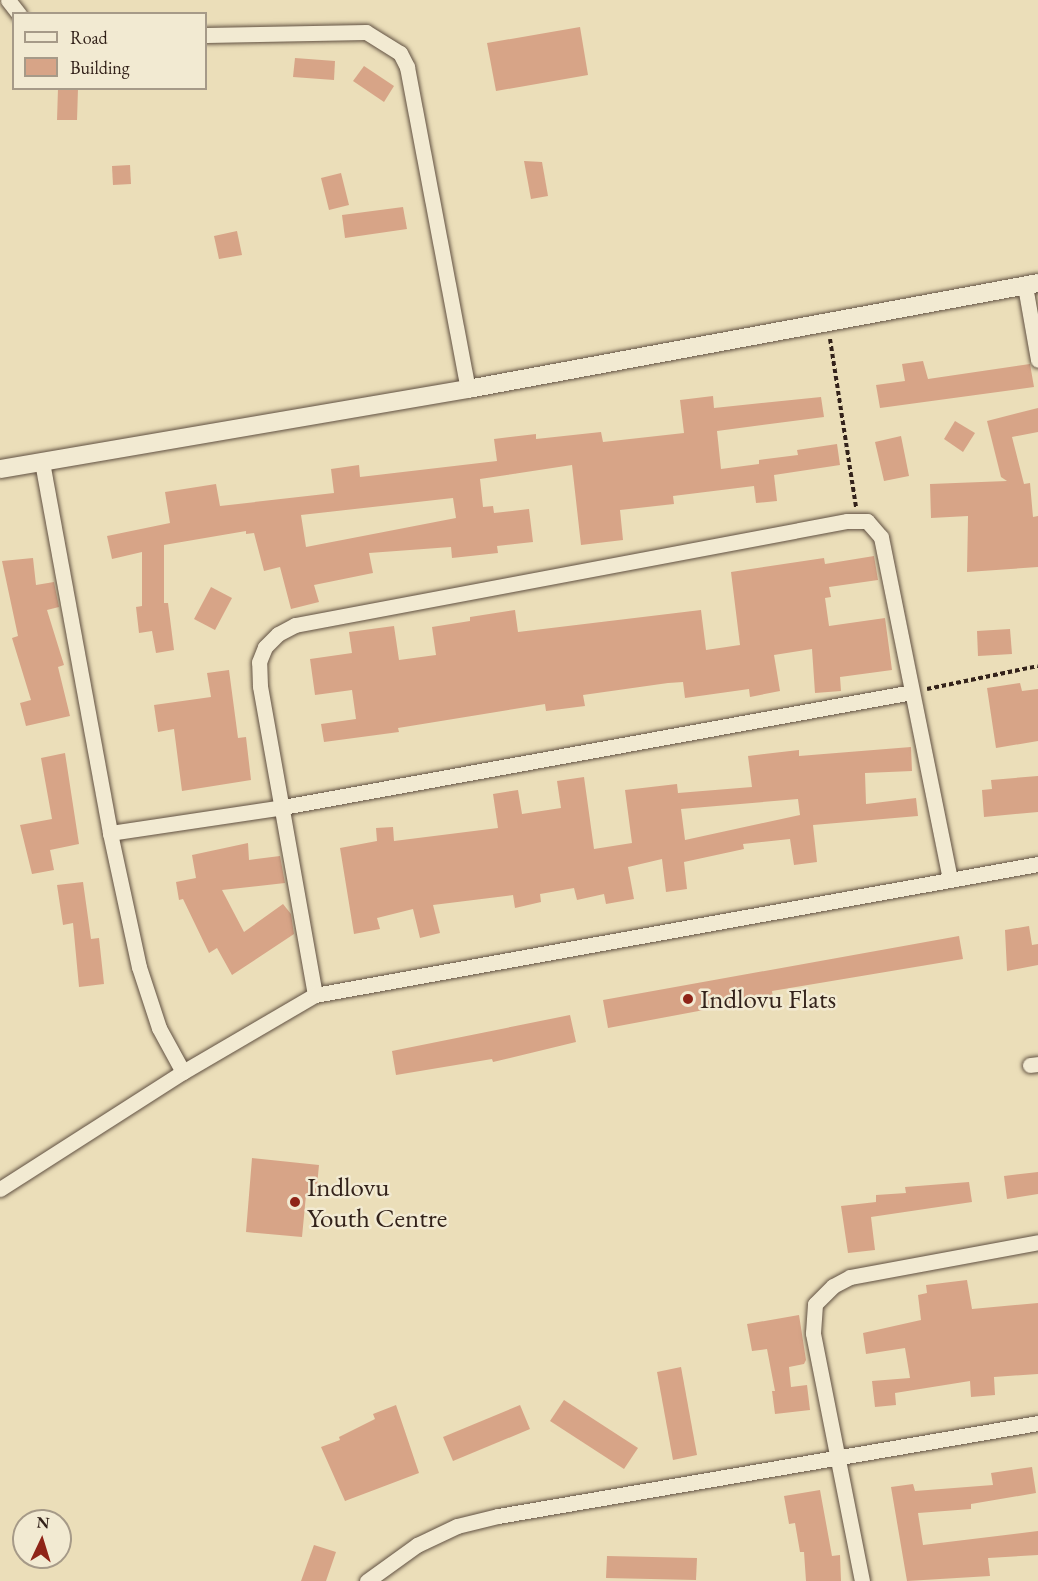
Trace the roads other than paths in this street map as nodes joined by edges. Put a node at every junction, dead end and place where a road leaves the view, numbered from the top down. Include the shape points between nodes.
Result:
1 (207, 36) edge
2 (1031, 285) edge
3 (1038, 360) edge
4 (468, 389) junction
5 (42, 462) junction
6 (0, 469) edge
7 (912, 692) junction
8 (283, 807) junction
9 (110, 833) junction
10 (1038, 864) edge
11 (950, 879) junction
12 (315, 995) junction
13 (183, 1072) junction
14 (0, 1189) edge
15 (1038, 1242) edge
16 (1038, 1423) edge
17 (836, 1460) junction
18 (368, 1581) edge
19 (862, 1581) edge

1 - 4 street via 366,32 400,53 406,67
2 - 3 street
2 - 4 street
4 - 5 street
5 - 6 street
5 - 9 street
7 - 8 street
7 - 8 street via 882,537 872,524 858,519 295,625 265,646 259,662
7 - 11 street
8 - 9 street
8 - 12 street
9 - 13 street via 147,998
10 - 11 street
11 - 12 street
12 - 13 street
13 - 14 street
15 - 17 street via 850,1277 822,1295 815,1304 813,1333
16 - 17 street
17 - 18 street via 457,1526 417,1545
17 - 19 street

